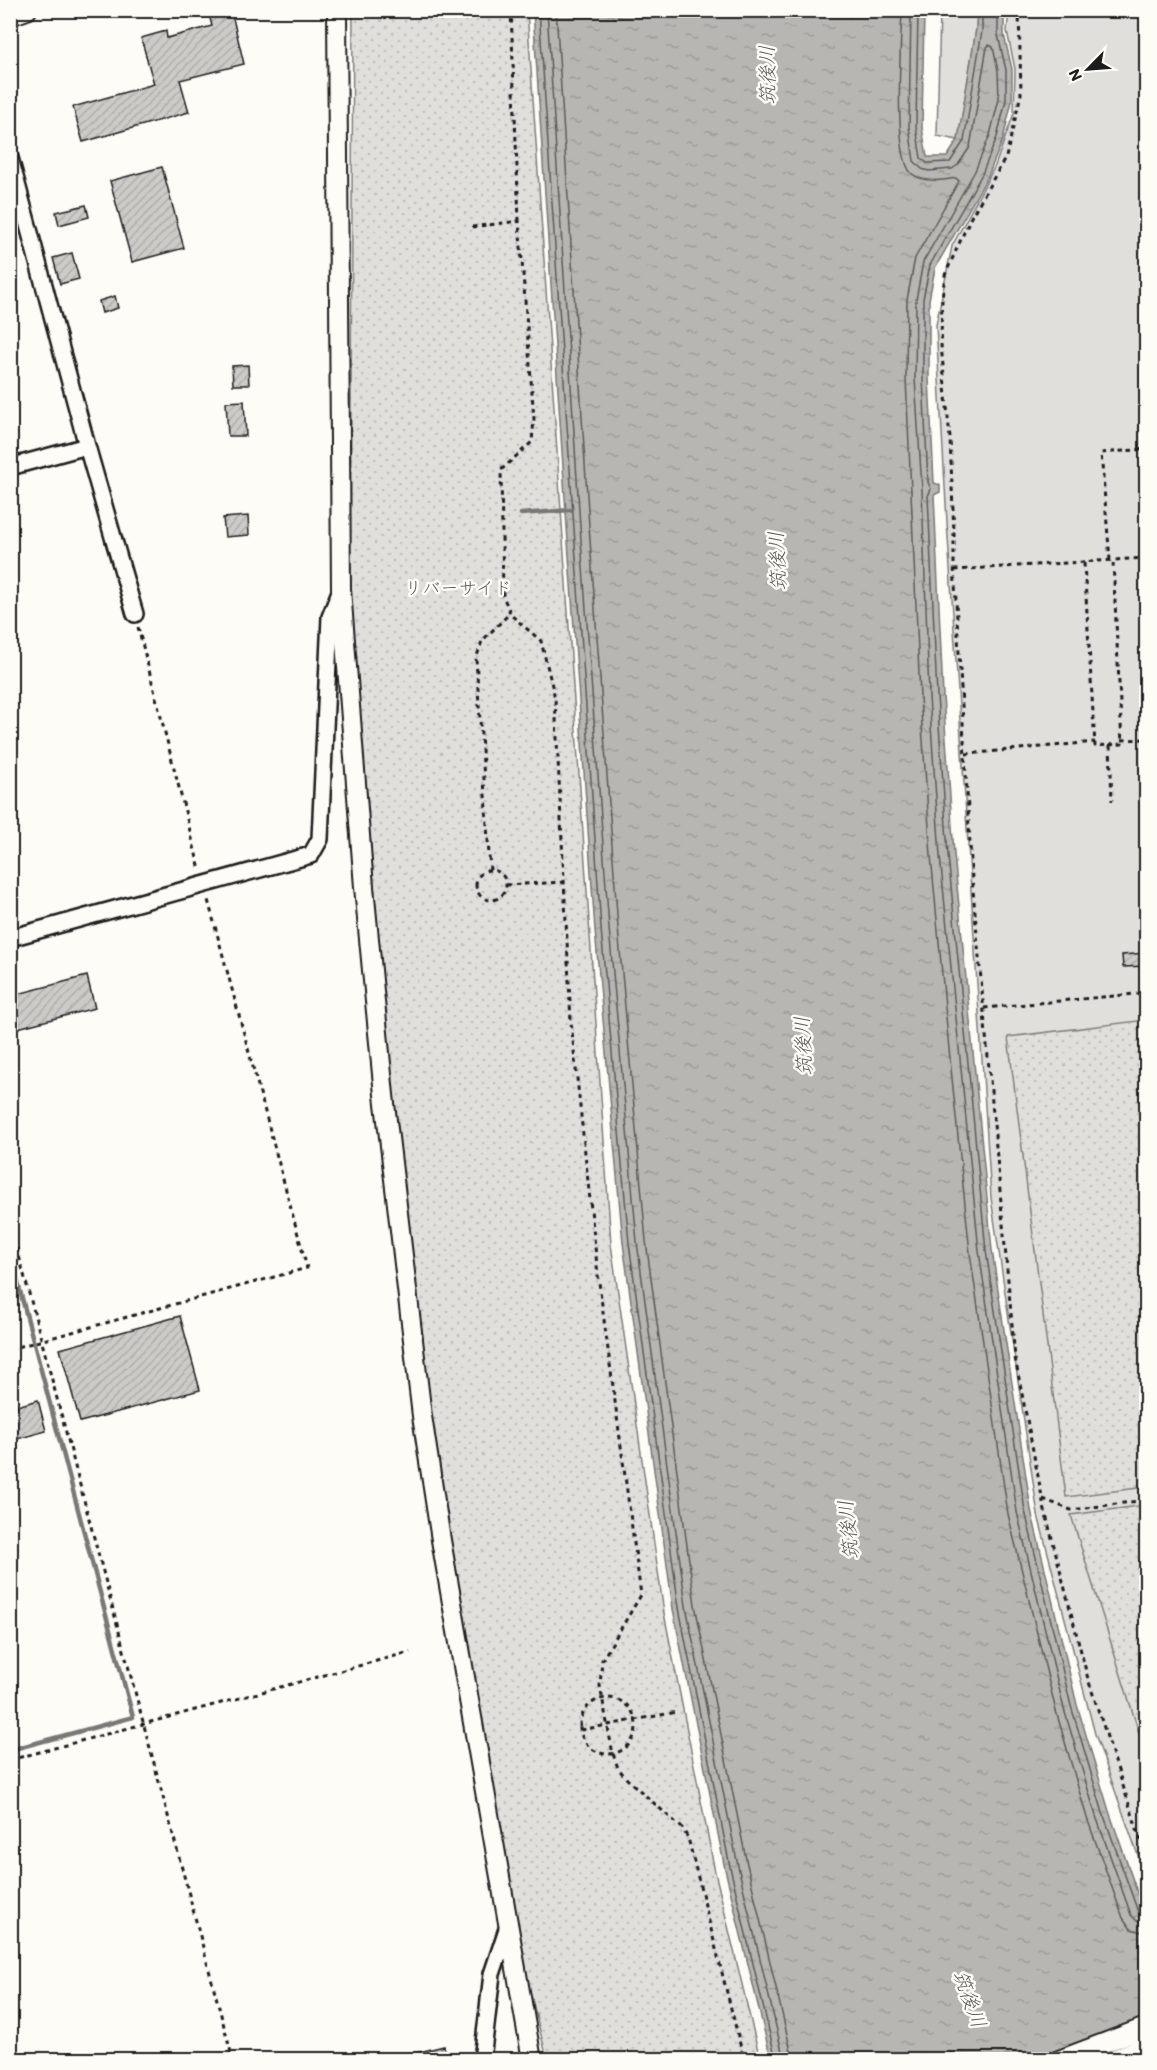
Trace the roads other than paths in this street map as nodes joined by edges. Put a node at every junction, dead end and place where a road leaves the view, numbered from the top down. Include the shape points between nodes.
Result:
1 (27, 10) edge
2 (338, 10) edge
3 (10, 16) edge
4 (10, 158) edge
5 (87, 446) junction
6 (10, 467) edge
7 (341, 589) junction
8 (135, 614) road end
9 (10, 938) edge
10 (508, 1926) junction
11 (1146, 2027) edge
12 (1146, 2046) edge
13 (482, 2060) edge
14 (532, 2060) edge
15 (1059, 2060) edge
16 (1112, 2060) edge

1 - 3 street
2 - 7 street
4 - 5 street
5 - 6 street
5 - 8 street
7 - 9 street via 330,617 320,839 311,855
7 - 10 street via 384,1095 421,1404
10 - 13 street via 492,1974
10 - 14 street
11 - 15 street
12 - 16 street

